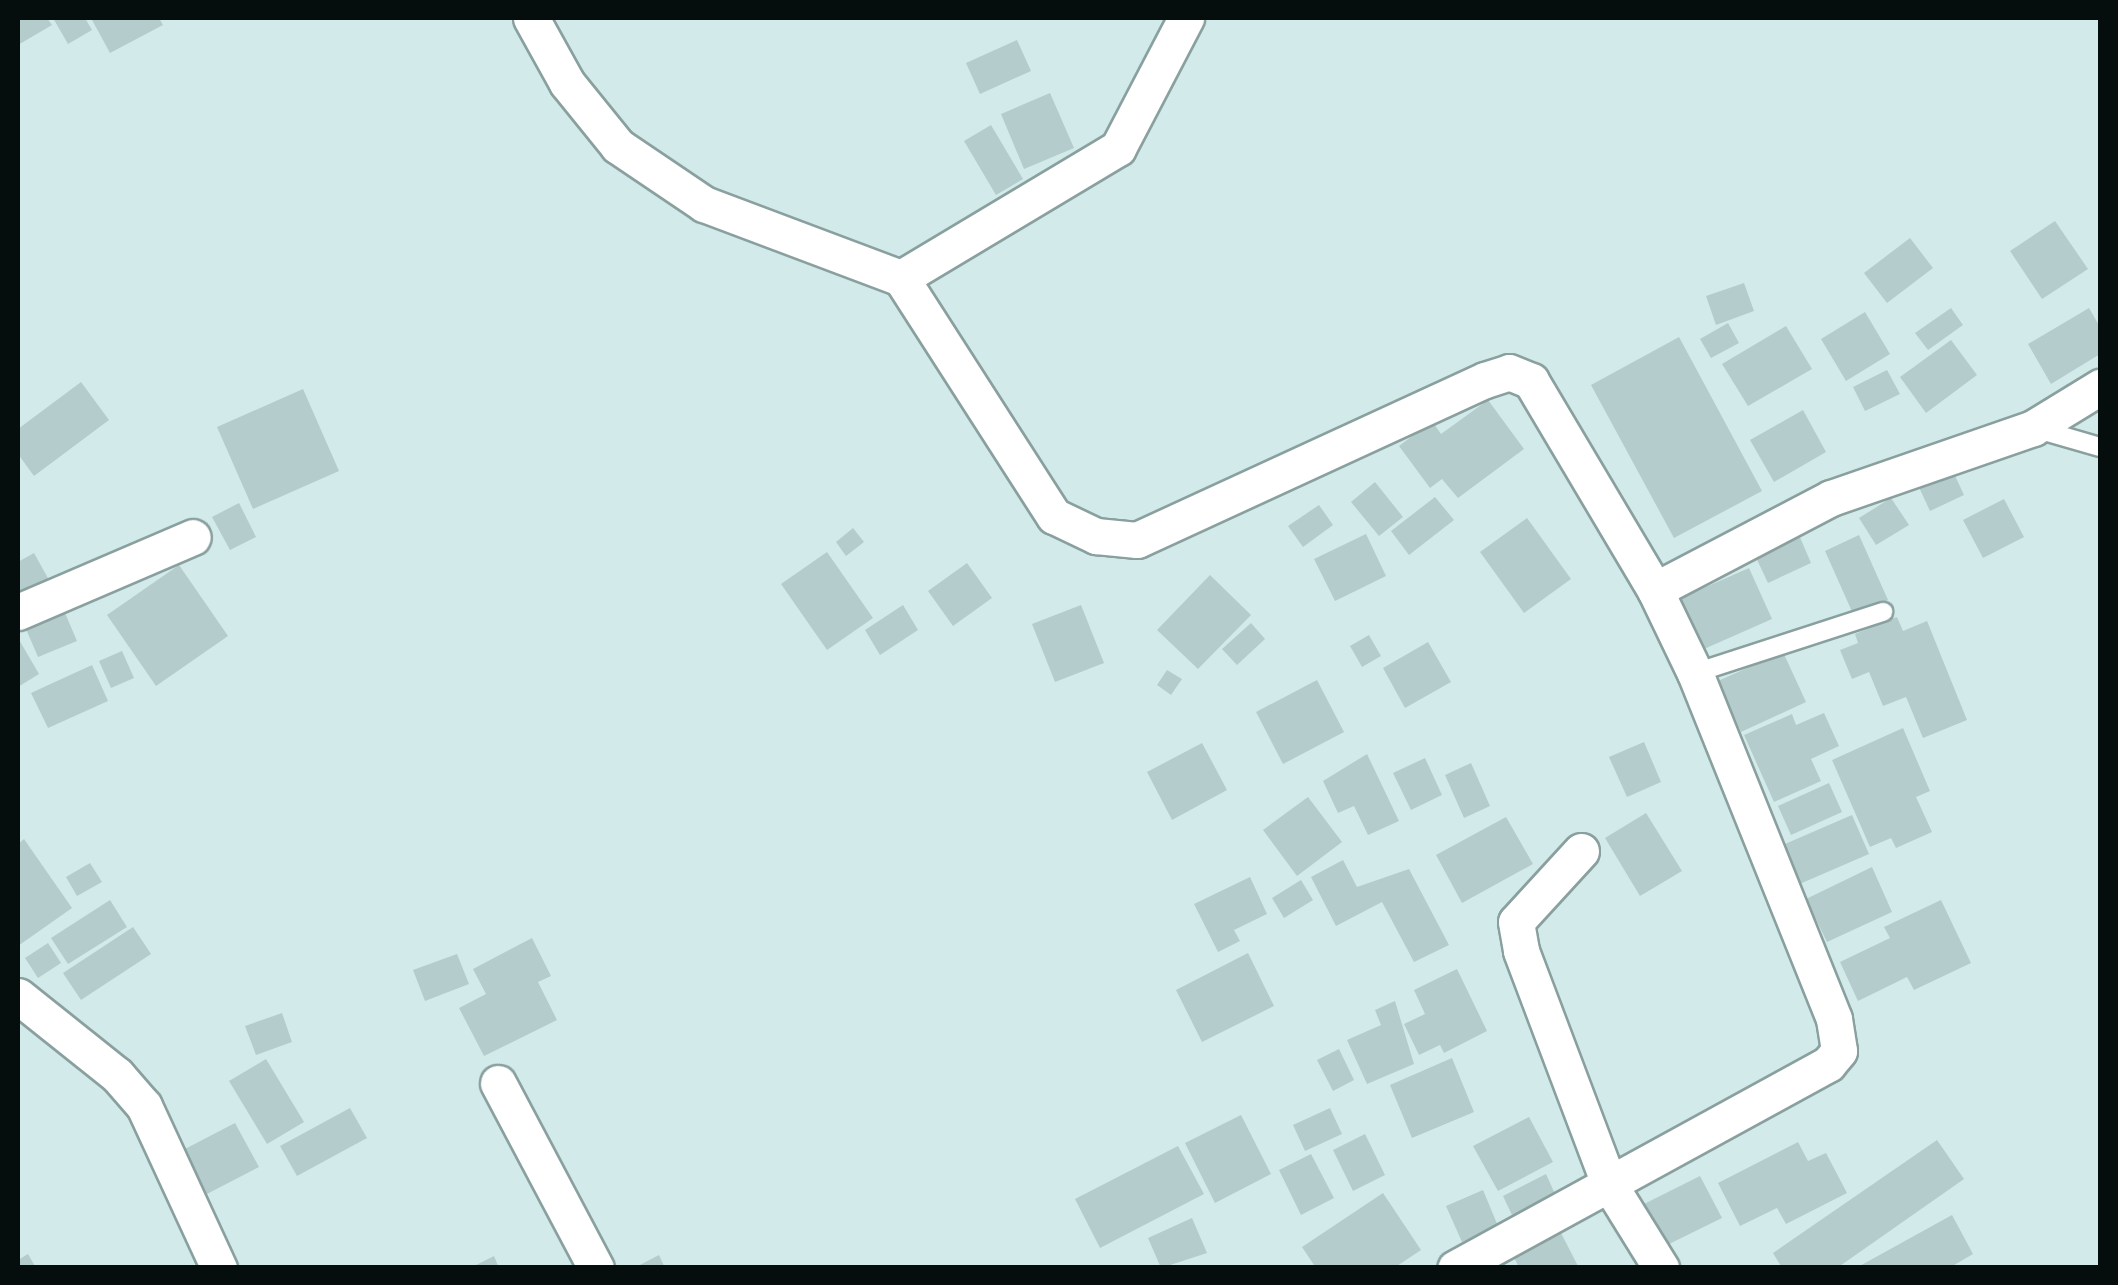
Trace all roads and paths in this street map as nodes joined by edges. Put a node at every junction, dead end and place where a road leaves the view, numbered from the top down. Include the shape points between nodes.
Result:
1 (531, 18) edge
2 (1186, 18) edge
3 (901, 278) junction
4 (2100, 388) edge
5 (2034, 428) junction
6 (2100, 447) edge
7 (194, 537) dead end
8 (1655, 590) junction
9 (18, 612) edge
10 (1883, 612) dead end
11 (1694, 674) junction
12 (1581, 851) dead end
13 (18, 996) edge
14 (498, 1083) dead end
15 (1609, 1184) junction
16 (219, 1268) edge
17 (596, 1268) edge
18 (1454, 1268) edge
19 (1661, 1268) edge

1 - 3 street via 567,82 618,146 704,204
2 - 3 street via 1118,148
3 - 8 street via 1054,516 1096,536 1137,540 1509,372 1531,381 1547,403
4 - 5 street
5 - 6 lane
5 - 8 street via 1831,498
7 - 9 street
8 - 11 street
10 - 11 lane
11 - 15 street via 1834,1019 1839,1051 1828,1064
12 - 15 street via 1516,922
13 - 16 street via 117,1075 144,1106
14 - 17 street
15 - 18 street
15 - 19 street

